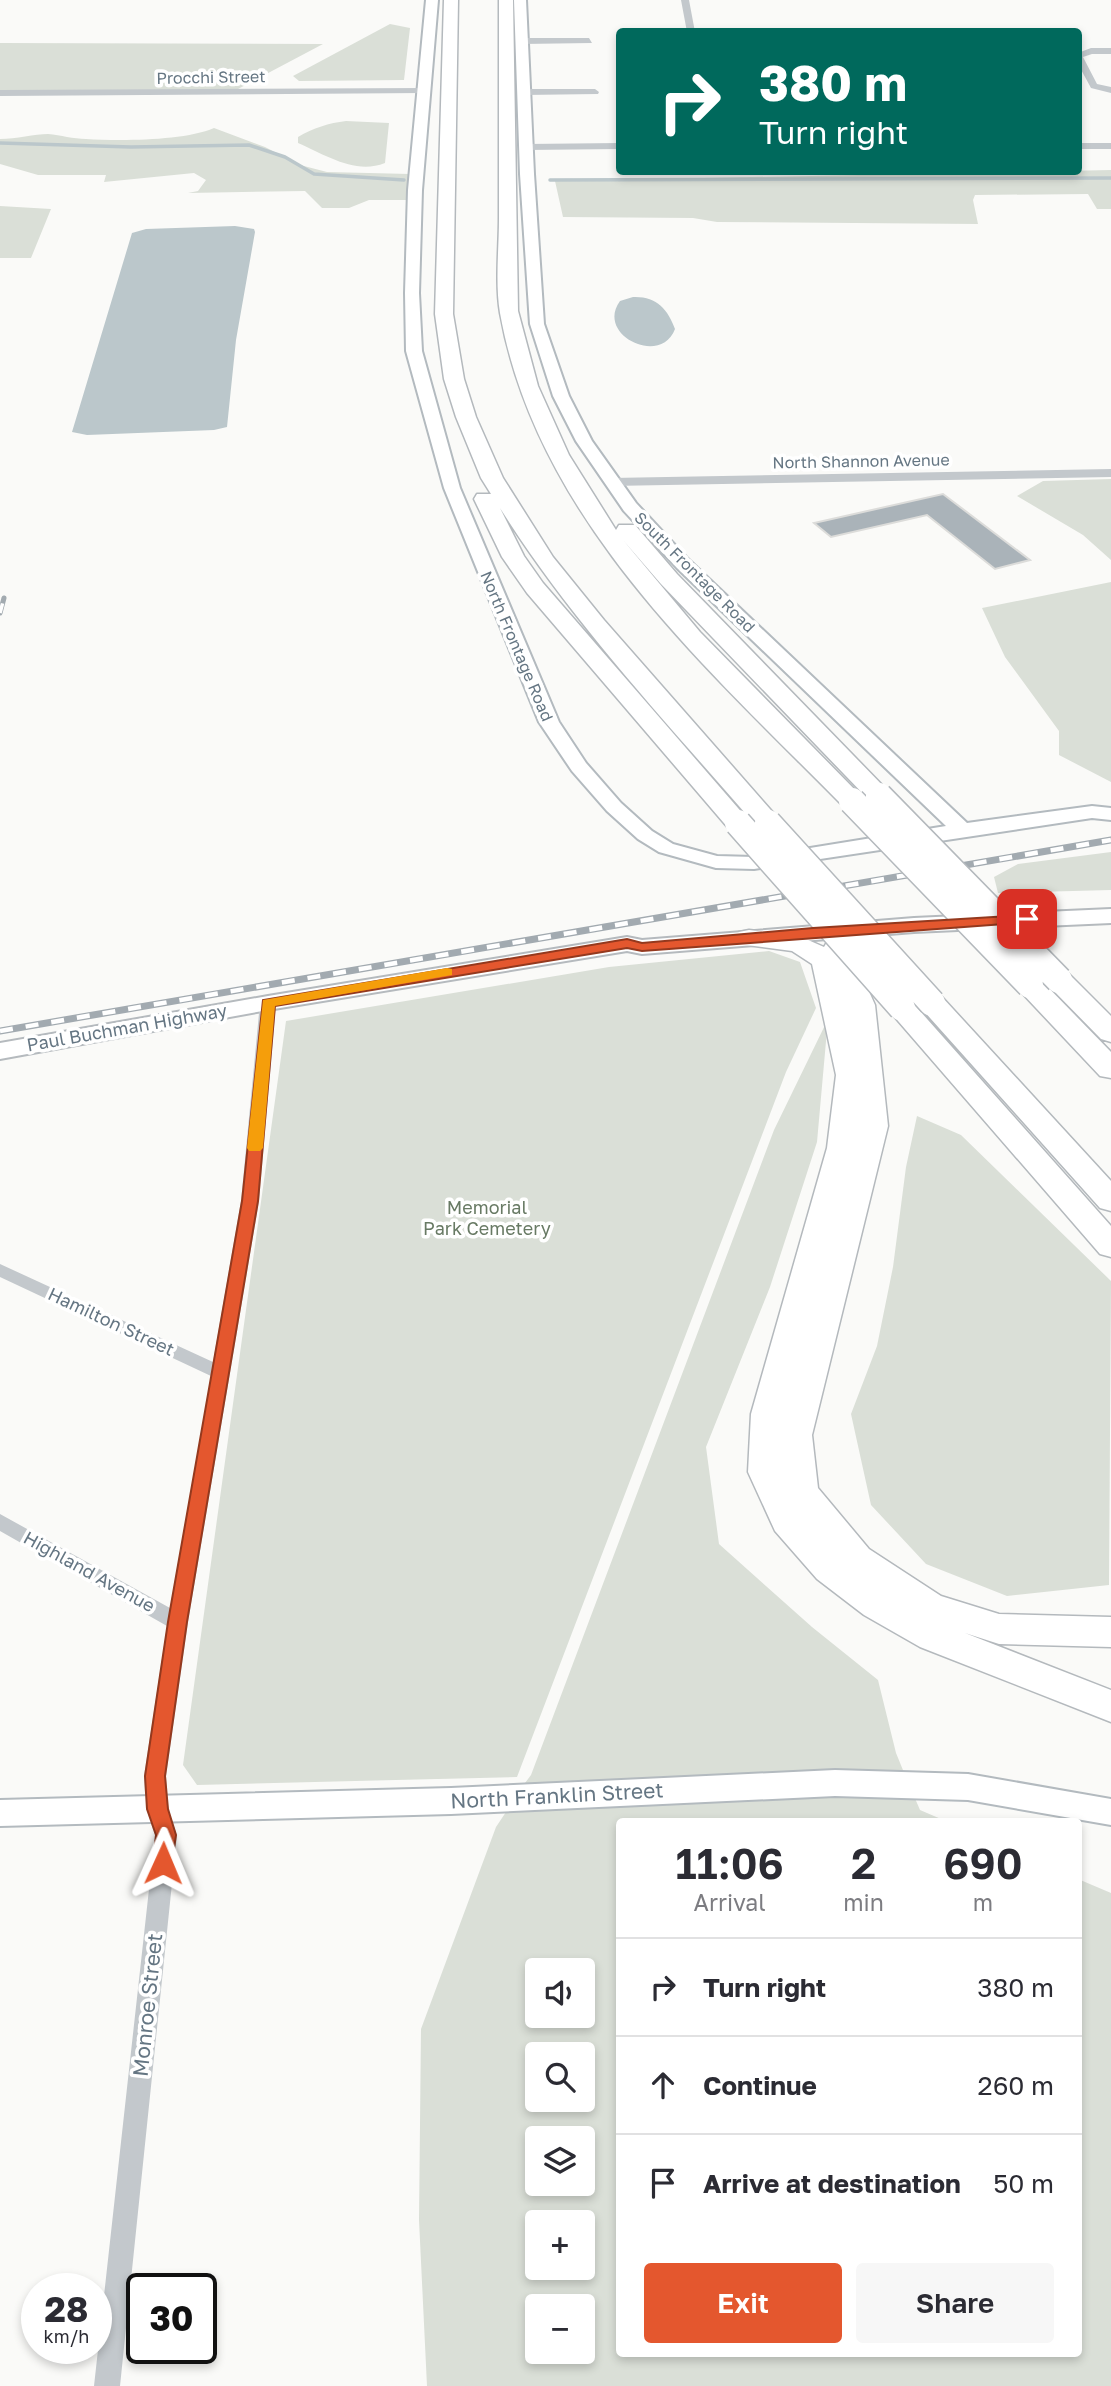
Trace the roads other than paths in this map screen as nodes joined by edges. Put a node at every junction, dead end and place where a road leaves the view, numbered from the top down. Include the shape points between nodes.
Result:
1 (432, 0) edge
2 (451, 0) edge
3 (506, 0) edge
4 (520, 0) edge
5 (685, 0) edge
6 (690, 28) edge
7 (522, 41) junction
8 (589, 41) dead end
9 (1111, 51) edge
10 (1082, 54) edge
11 (1082, 64) edge
12 (423, 90) junction
13 (1111, 90) edge
14 (524, 92) junction
15 (595, 92) dead end
16 (0, 93) edge
17 (616, 146) edge
18 (1082, 146) edge
19 (1111, 146) edge
20 (526, 147) junction
21 (467, 417) junction
22 (548, 439) junction
23 (1111, 473) edge
24 (611, 482) junction
25 (1111, 814) edge
26 (962, 830) junction
27 (1109, 913) edge
28 (819, 931) junction
29 (749, 938) joint
30 (627, 944) junction
31 (268, 1003) junction
32 (1111, 1033) edge
33 (0, 1051) edge
34 (1111, 1069) edge
35 (1111, 1202) edge
36 (1111, 1246) edge
37 (0, 1270) edge
38 (222, 1374) junction
39 (0, 1522) edge
40 (178, 1622) junction
41 (1111, 1632) edge
42 (1111, 1706) edge
43 (157, 1809) junction
44 (1111, 1812) edge
45 (0, 1813) edge
46 (107, 2386) edge

1 - 12 street, North Frontage Road
2 - 21 highway via 444,314 454,379
3 - 22 highway via 509,311 528,391
4 - 7 street, South Frontage Road
5 - 6 street
7 - 8 street
7 - 14 street, South Frontage Road
9 - 10 street
11 - 13 street via 1094,86
12 - 16 street, Procchi Street
12 - 26 street, North Frontage Road via 415,190 414,351 443,462 462,513 549,722 579,767 645,835 688,856 716,862 781,860
14 - 15 street
14 - 20 street, South Frontage Road
17 - 20 street
18 - 19 street
20 - 24 street, South Frontage Road via 537,324 561,396
21 - 35 highway, bridge via 492,478 544,560 596,625 768,823
21 - 36 highway, bridge via 472,464 493,518 535,588
22 - 32 highway, bridge via 669,579
22 - 34 highway, bridge via 589,510 649,592
23 - 24 street, North Shannon Avenue
24 - 26 street, South Frontage Road via 683,564
25 - 26 street, North Frontage Road via 1093,812
27 - 28 main road, Paul Buchman Highway via 919,917
28 - 29 highway via 799,944
28 - 30 main road, Paul Buchman Highway via 638,937
28 - 41 highway via 861,1005 873,1126 795,1435 800,1492 856,1559 928,1606 999,1629
28 - 42 highway via 851,1075 842,1148 768,1414 766,1472 788,1521 830,1569 877,1605 933,1636
29 - 30 main road, Paul Buchman Highway via 642,947
30 - 31 main road, Paul Buchman Highway
31 - 33 main road, Paul Buchman Highway
31 - 38 street, Monroe Street via 250,1201
37 - 38 street, Hamilton Street
38 - 40 street, Monroe Street
39 - 40 street, Highland Avenue
40 - 43 street, Monroe Street via 155,1776
43 - 44 street, North Franklin Street via 835,1783 968,1787
43 - 45 street, North Franklin Street
43 - 46 street, Monroe Street via 166,1835

